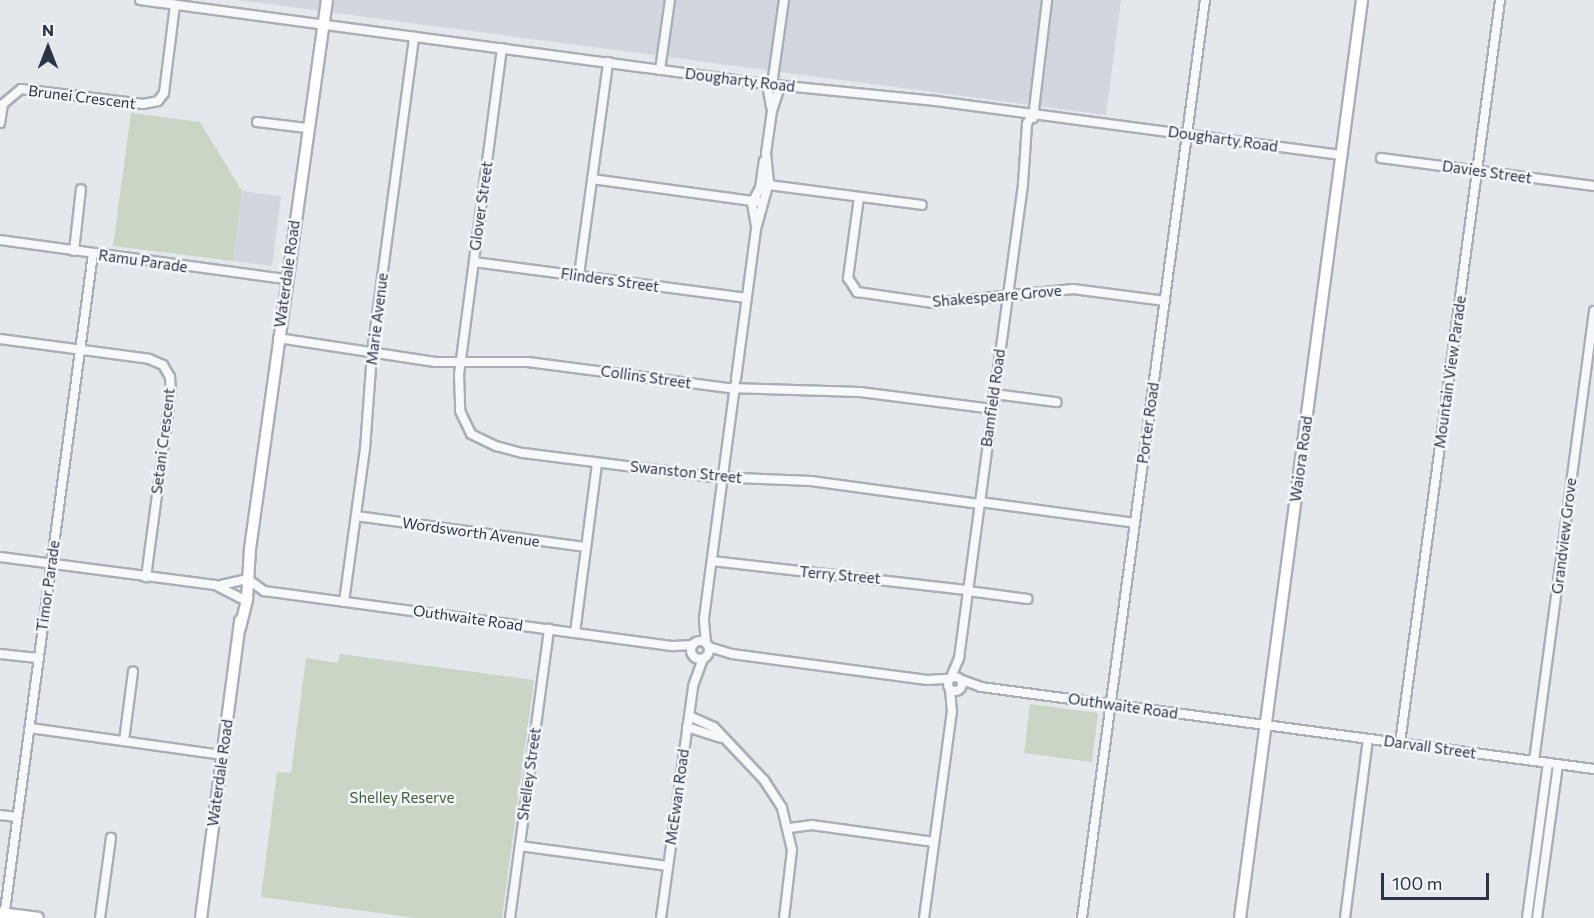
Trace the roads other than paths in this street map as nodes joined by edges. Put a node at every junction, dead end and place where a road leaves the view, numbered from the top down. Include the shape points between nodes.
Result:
1 (140, 0) edge
2 (327, 0) edge
3 (670, 0) edge
4 (784, 0) edge
5 (1047, 0) edge
6 (1205, 0) edge
7 (1362, 0) edge
8 (1500, 0) edge
9 (175, 5) junction
10 (212, 5) edge
11 (323, 24) junction
12 (414, 37) junction
13 (502, 48) junction
14 (608, 62) junction
15 (660, 70) junction
16 (773, 85) junction
17 (772, 111) junction
18 (1032, 114) junction
19 (257, 122) dead end
20 (0, 123) edge
21 (307, 128) junction
22 (1187, 135) junction
23 (1342, 155) junction
24 (1381, 158) dead end
25 (1477, 170) junction
26 (592, 179) junction
27 (765, 184) junction
28 (1594, 186) edge
29 (81, 189) dead end
30 (859, 197) junction
31 (757, 201) junction
32 (922, 206) dead end
33 (0, 240) edge
34 (74, 251) junction
35 (93, 254) junction
36 (474, 262) junction
37 (579, 275) junction
38 (286, 279) junction
39 (1007, 294) junction
40 (747, 298) junction
41 (1165, 301) junction
42 (1594, 311) edge
43 (0, 339) edge
44 (278, 340) junction
45 (80, 349) junction
46 (372, 353) junction
47 (460, 363) junction
48 (735, 383) junction
49 (994, 394) junction
50 (1056, 402) dead end
51 (992, 409) junction
52 (597, 463) junction
53 (723, 478) junction
54 (979, 502) junction
55 (356, 516) junction
56 (1135, 523) junction
57 (586, 547) junction
58 (0, 557) edge
59 (712, 561) junction
60 (51, 564) junction
61 (146, 577) junction
62 (246, 580) junction
63 (215, 585) junction
64 (264, 591) junction
65 (968, 591) junction
66 (244, 598) junction
67 (1027, 599) dead end
68 (344, 602) junction
69 (549, 629) junction
70 (575, 633) junction
71 (700, 650) junction
72 (0, 654) edge
73 (38, 658) junction
74 (133, 672) dead end
75 (955, 684) junction
76 (1111, 704) junction
77 (688, 716) junction
78 (1266, 725) junction
79 (687, 727) junction
80 (30, 728) junction
81 (1368, 739) junction
82 (723, 740) junction
83 (124, 741) junction
84 (1400, 743) junction
85 (223, 755) junction
86 (1534, 761) junction
87 (1548, 763) junction
88 (1558, 764) junction
89 (1594, 769) edge
90 (0, 815) edge
91 (17, 817) junction
92 (790, 828) junction
93 (111, 838) dead end
94 (934, 842) junction
95 (520, 846) junction
96 (668, 866) junction
97 (3, 915) edge
98 (25, 917) edge
99 (38, 918) edge
100 (100, 918) edge
101 (201, 918) edge
102 (510, 918) edge
103 (661, 918) edge
104 (784, 918) edge
105 (924, 918) edge
106 (1082, 918) edge
107 (1240, 918) edge
108 (1345, 918) edge
109 (1527, 918) edge
110 (1537, 918) edge

1 - 9 street, Dougharty Road
2 - 11 main road, Waterdale Road
3 - 15 street
4 - 16 street, McEwan Road
5 - 18 street, Bamfield Road
6 - 22 street, Porter Road
7 - 23 main road, Waiora Road
8 - 25 street, Mountain View Parade
9 - 10 street, Dougharty Road
9 - 20 street, Brunei Crescent via 164,93 155,103 21,89 3,104
10 - 11 street, Dougharty Road
11 - 12 street, Dougharty Road
11 - 21 main road, Waterdale Road
12 - 13 street, Dougharty Road
12 - 46 street, Marie Avenue
13 - 14 street, Dougharty Road
13 - 36 street, Glover Street
14 - 15 street, Dougharty Road
14 - 26 street
15 - 16 street, Dougharty Road
16 - 17 street, McEwan Road
16 - 17 street, McEwan Road
16 - 18 street, Dougharty Road
17 - 27 street, McEwan Road
18 - 22 street, Dougharty Road
18 - 39 street, Bamfield Road
19 - 21 street
21 - 38 main road, Waterdale Road
22 - 23 street, Dougharty Road
22 - 41 street, Porter Road via 1189,146 1183,164
23 - 78 main road, Waiora Road
24 - 25 street, Davies Street
25 - 28 street, Davies Street
25 - 84 street, Mountain View Parade
26 - 31 street
26 - 37 street
27 - 30 street
27 - 31 street, McEwan Road
29 - 34 street
30 - 32 street
30 - 39 street, Shakespeare Grove via 848,278 853,290 929,303
31 - 40 street, McEwan Road
33 - 34 street, Ramu Parade
34 - 35 street, Ramu Parade
35 - 38 street, Ramu Parade
35 - 45 street, Timor Parade
36 - 37 street, Flinders Street
36 - 47 street, Glover Street
37 - 40 street, Flinders Street
38 - 44 main road, Waterdale Road
39 - 41 street, Shakespeare Grove via 1073,289
39 - 49 street, Bamfield Road
40 - 48 street, McEwan Road
41 - 56 street, Porter Road
42 - 86 street, Grandview Grove
43 - 45 street, Setani Crescent
44 - 46 street, Collins Street
44 - 62 main road, Waterdale Road
45 - 60 street, Timor Parade
45 - 61 street, Setani Crescent via 149,359 163,365 170,376
46 - 47 street, Collins Street
46 - 55 street, Marie Avenue
47 - 48 street, Collins Street via 536,362
47 - 52 street, Swanston Street via 459,406 471,434 503,449
48 - 51 street, Collins Street via 860,392
48 - 53 street, McEwan Road
49 - 50 street
49 - 51 street, Bamfield Road
51 - 54 street, Bamfield Road
52 - 53 street, Swanston Street
52 - 57 street
53 - 54 street, Swanston Street via 811,481
53 - 59 street, McEwan Road
54 - 56 street, Swanston Street
54 - 65 street, Bamfield Road
55 - 57 street, Wordsworth Avenue
55 - 68 street, Marie Avenue
56 - 76 street, Porter Road
57 - 70 street
58 - 60 street
59 - 65 street, Terry Street
59 - 71 street, McEwan Road
60 - 61 street
60 - 73 street, Timor Parade
61 - 63 street
62 - 63 street
62 - 64 street, Outhwaite Road
62 - 66 main road, Waterdale Road
63 - 66 street
64 - 66 street
64 - 68 street, Outhwaite Road
65 - 67 street, Terry Street
65 - 75 street, Bamfield Road
66 - 85 main road, Waterdale Road
68 - 69 street, Outhwaite Road
69 - 70 street, Outhwaite Road
69 - 95 street, Shelley Street
70 - 71 street, Outhwaite Road
71 - 75 street, Outhwaite Road
71 - 77 street, McEwan Road
72 - 73 street
73 - 80 street, Timor Parade
74 - 83 street
75 - 76 street, Outhwaite Road
75 - 94 street, Bamfield Road
76 - 78 street, Outhwaite Road
76 - 106 street, Porter Road
77 - 79 street, McEwan Road
77 - 82 street via 709,723
78 - 81 street, Darvall Street
78 - 107 main road, Waiora Road
79 - 82 street
79 - 96 street, McEwan Road
80 - 83 street
80 - 91 street, Timor Parade
81 - 84 street, Darvall Street
81 - 108 street
82 - 92 street via 771,790
83 - 85 street
84 - 86 street, Darvall Street
85 - 101 main road, Waterdale Road
86 - 87 street, Darvall Street
87 - 88 street, Darvall Street
87 - 109 street
88 - 89 street, Darvall Street
88 - 110 street
90 - 91 street
91 - 97 street, Timor Parade
92 - 94 street via 812,825
92 - 104 street via 792,850
93 - 100 street
94 - 105 street, Bamfield Road
95 - 96 street
95 - 102 street, Shelley Street
96 - 103 street, McEwan Road
97 - 98 main road
98 - 99 main road

